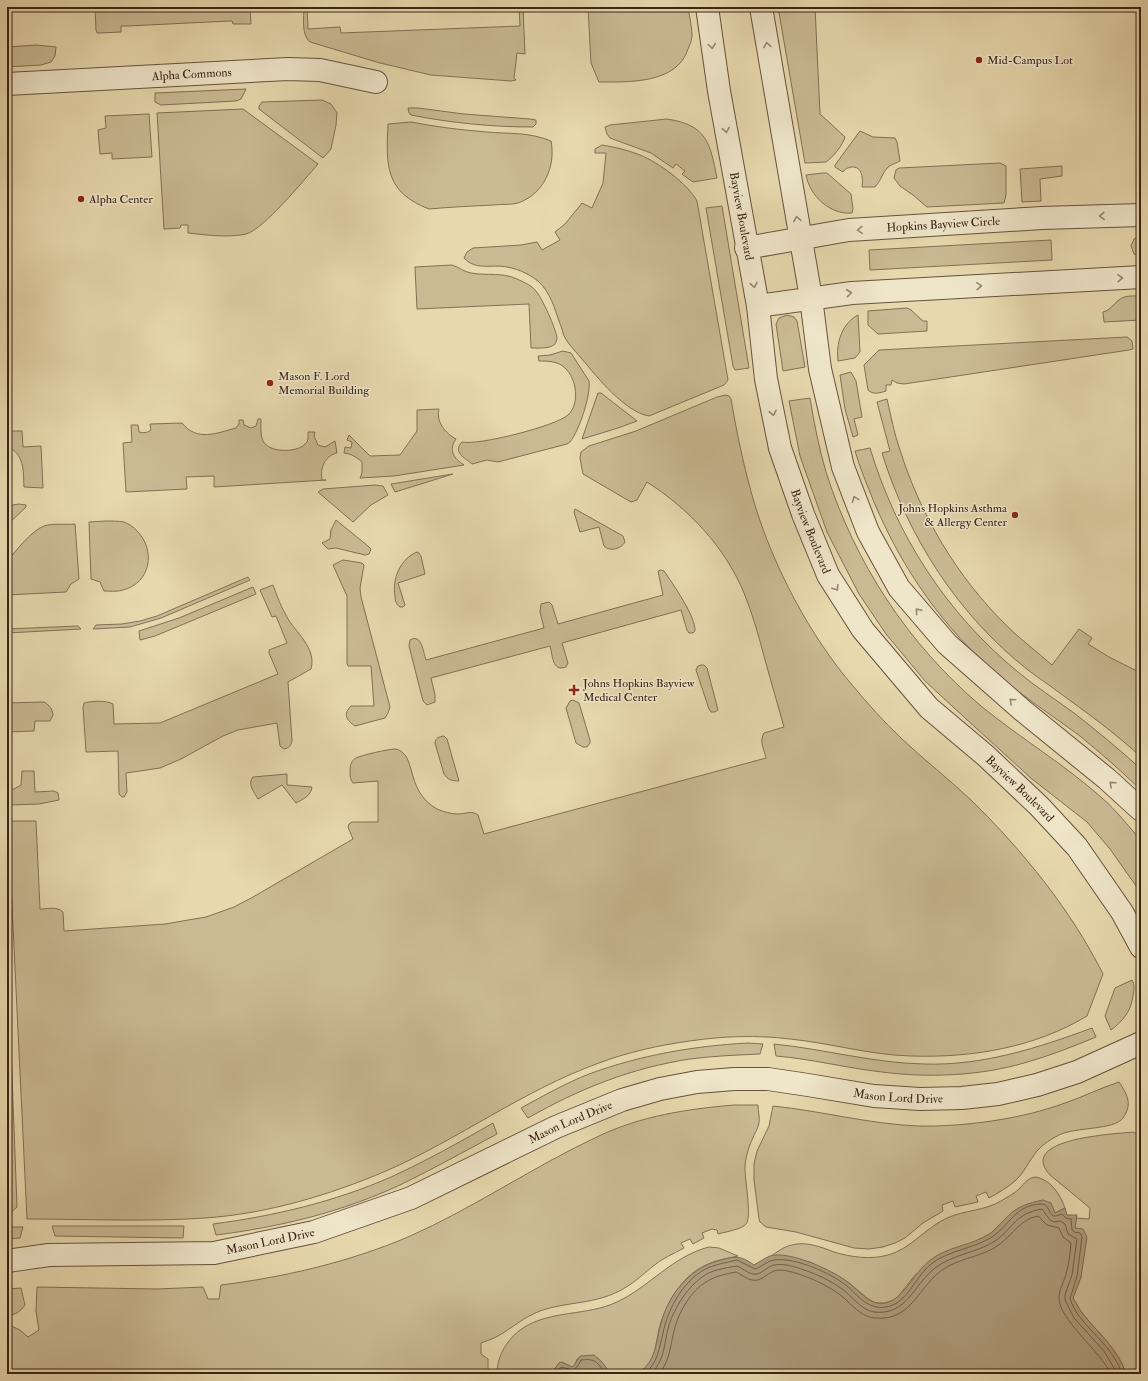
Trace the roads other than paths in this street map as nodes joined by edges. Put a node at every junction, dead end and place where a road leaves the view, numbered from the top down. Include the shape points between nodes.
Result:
1 (707, 7) edge
2 (761, 7) edge
3 (376, 82) dead end
4 (7, 84) edge
5 (1141, 215) edge
6 (800, 239) junction
7 (746, 248) junction
8 (1141, 277) edge
9 (811, 298) junction
10 (758, 306) junction
11 (1141, 810) edge
12 (1141, 947) edge
13 (1141, 1044) edge
14 (7, 1261) edge

1 -> 7 street, Bayview Boulevard
6 -> 2 street
3 - 4 street, Alpha Commons via 320,70 288,69
5 -> 6 street, Hopkins Bayview Circle via 1042,218 849,230
6 - 7 street, Hopkins Bayview Circle
6 - 9 street
7 -> 10 street, Bayview Boulevard
9 -> 8 street via 852,293
9 - 10 street
11 -> 9 street via 948,644 898,588 868,532 843,467 820,369
10 -> 12 street, Bayview Boulevard via 766,379 780,448 828,575 863,630 929,708 986,756 1039,806 1077,847 1122,912
13 - 14 street, Mason Lord Drive via 1077,1072 1037,1085 998,1094 962,1098 874,1096 768,1079 698,1082 660,1089 622,1100 556,1127 411,1198 314,1232 214,1253 49,1255

